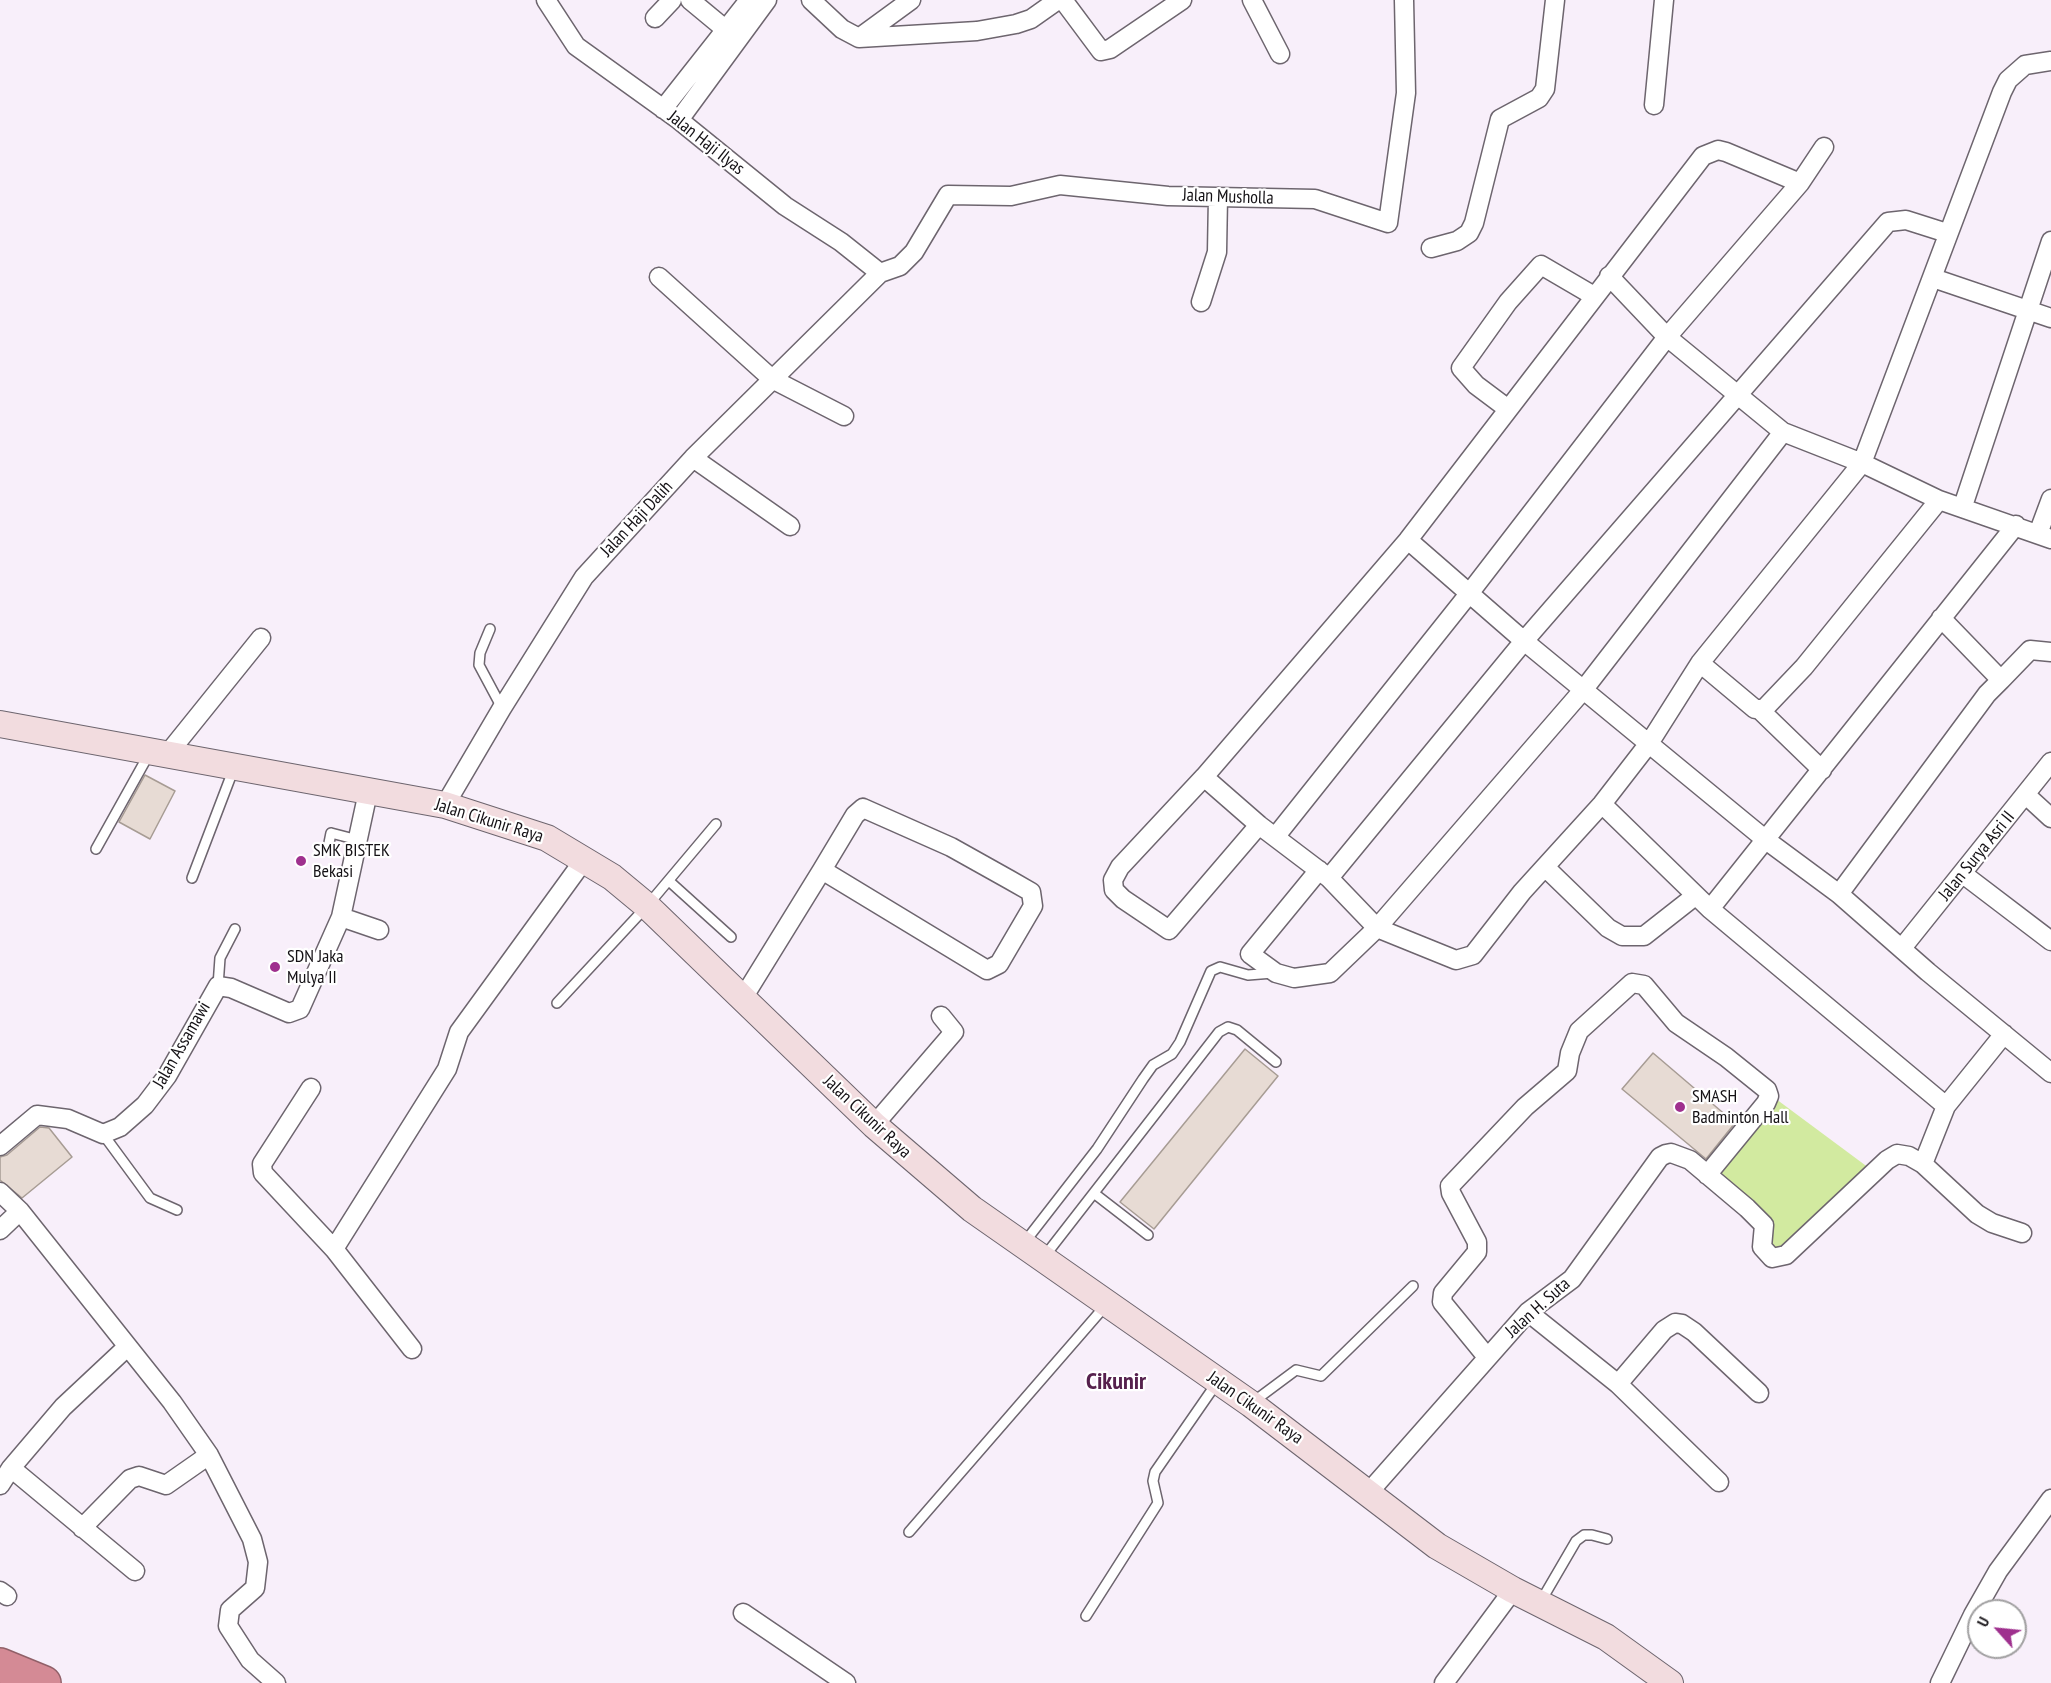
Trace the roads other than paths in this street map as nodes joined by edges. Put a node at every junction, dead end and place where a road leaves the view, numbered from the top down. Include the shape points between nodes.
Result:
1 (546, 0) edge
2 (672, 0) edge
3 (690, 0) edge
4 (749, 0) edge
5 (767, 0) edge
6 (811, 0) edge
7 (911, 0) edge
8 (1058, 0) edge
9 (1063, 0) edge
10 (1182, 0) edge
11 (1252, 0) edge
12 (1404, 0) edge
13 (1555, 0) edge
14 (1664, 0) edge
15 (655, 18) dead end
16 (725, 30) junction
17 (859, 38) junction
18 (1280, 54) dead end
19 (2051, 61) edge
20 (1654, 105) dead end
21 (663, 109) junction
22 (679, 120) junction
23 (1824, 147) dead end
24 (1800, 183) junction
25 (1218, 197) junction
26 (1947, 233) junction
27 (2051, 241) edge
28 (1431, 248) dead end
29 (880, 273) junction
30 (1609, 276) junction
31 (659, 277) dead end
32 (1933, 278) junction
33 (1594, 296) junction
34 (1201, 302) dead end
35 (2026, 310) junction
36 (2051, 318) edge
37 (1666, 338) junction
38 (772, 379) junction
39 (1739, 394) junction
40 (1508, 409) junction
41 (844, 416) dead end
42 (1783, 432) junction
43 (693, 458) junction
44 (1862, 464) junction
45 (2051, 499) edge
46 (1939, 500) junction
47 (1963, 506) junction
48 (2016, 525) junction
49 (790, 526) dead end
50 (2044, 536) edge
51 (1408, 540) junction
52 (1468, 595) junction
53 (1941, 618) junction
54 (490, 629) dead end
55 (261, 638) dead end
56 (1524, 641) junction
57 (2051, 652) edge
58 (1700, 663) junction
59 (2001, 680) junction
60 (1584, 689) junction
61 (502, 708) junction
62 (1761, 711) junction
63 (0, 724) edge
64 (1650, 742) junction
65 (158, 755) junction
66 (2051, 762) edge
67 (234, 768) junction
68 (1822, 770) junction
69 (1204, 777) junction
70 (368, 792) junction
71 (2026, 795) junction
72 (1602, 804) junction
73 (445, 805) junction
74 (2051, 818) edge
75 (716, 824) dead end
76 (1259, 825) junction
77 (1275, 836) junction
78 (358, 840) junction
79 (1766, 840) junction
80 (328, 848) dead end
81 (96, 849) dead end
82 (584, 860) junction
83 (1545, 867) junction
84 (822, 870) junction
85 (1324, 874) junction
86 (1963, 874) junction
87 (192, 878) dead end
88 (669, 881) junction
89 (1839, 894) junction
90 (1695, 896) junction
91 (647, 906) junction
92 (1710, 909) junction
93 (341, 917) junction
94 (1377, 928) junction
95 (235, 929) dead end
96 (379, 930) dead end
97 (731, 937) dead end
98 (2051, 941) edge
99 (1902, 948) junction
100 (1276, 973) junction
101 (218, 986) junction
102 (743, 998) junction
103 (558, 1003) dead end
104 (941, 1017) dead end
105 (2004, 1034) junction
106 (1276, 1062) dead end
107 (2051, 1073) edge
108 (311, 1088) dead end
109 (1946, 1106) junction
110 (874, 1125) junction
111 (103, 1134) junction
112 (0, 1146) edge
113 (1923, 1164) junction
114 (1707, 1175) junction
115 (0, 1192) edge
116 (1095, 1194) junction
117 (177, 1210) dead end
118 (20, 1211) junction
119 (0, 1230) edge
120 (2022, 1233) dead end
121 (1148, 1235) dead end
122 (334, 1249) junction
123 (1033, 1252) junction
124 (1413, 1286) dead end
125 (1106, 1305) junction
126 (1528, 1312) junction
127 (126, 1348) junction
128 (412, 1349) dead end
129 (1487, 1357) junction
130 (1218, 1382) junction
131 (1618, 1384) junction
132 (1759, 1393) dead end
133 (1251, 1404) junction
134 (209, 1455) junction
135 (11, 1468) junction
136 (1719, 1482) dead end
137 (0, 1485) edge
138 (1369, 1492) junction
139 (2051, 1499) edge
140 (82, 1528) junction
141 (909, 1532) dead end
142 (1607, 1539) dead end
143 (135, 1571) dead end
144 (1513, 1590) junction
145 (1540, 1603) junction
146 (744, 1613) dead end
147 (1086, 1616) dead end
148 (0, 1665) edge
149 (44, 1683) edge
150 (276, 1683) edge
151 (846, 1683) edge
152 (1444, 1683) edge
153 (1670, 1683) edge
154 (1940, 1683) edge

1 - 21 street, Jalan Haji Ilyas via 576,46
2 - 15 street
3 - 16 street
4 - 16 street
5 - 22 street
6 - 17 street via 842,29
7 - 17 street
8 - 17 street via 1031,19 1016,24 977,31
9 - 10 street via 1101,51 1110,49
11 - 18 street
12 - 25 street, Jalan Musholla via 1406,93 1388,223 1315,199
13 - 28 street via 1545,89 1539,98 1500,120 1469,233 1457,241
14 - 20 street
16 - 21 street
19 - 26 street via 2025,65 2008,80
21 - 22 street, Jalan Haji Ilyas
22 - 29 street, Jalan Haji Ilyas via 785,206
23 - 24 street
24 - 30 street via 1734,154 1710,152
24 - 37 street
25 - 29 street, Jalan Musholla via 1060,185 1011,196 948,195 914,252 900,266
25 - 34 street via 1217,252
26 - 32 street
26 - 39 street via 1906,220 1888,222
27 - 35 street
29 - 38 street, Jalan Haji Dalih
30 - 33 street
30 - 37 street
31 - 38 street
32 - 35 street
32 - 44 street
33 - 40 street
33 - 40 street via 1541,265 1508,303 1461,368
35 - 36 street
35 - 47 street
37 - 39 street
37 - 52 street
38 - 41 street
38 - 43 street, Jalan Haji Dalih
39 - 42 street
39 - 56 street
40 - 51 street
42 - 44 street
42 - 60 street
43 - 49 street
43 - 61 street, Jalan Haji Dalih via 584,577
44 - 46 street
44 - 58 street
45 - 50 street
46 - 47 street
46 - 62 street via 1804,667
47 - 48 street
48 - 50 street
48 - 53 street
51 - 52 street
51 - 69 street
52 - 56 street
52 - 77 street
53 - 59 street
53 - 68 street
54 - 61 lane via 479,665
55 - 65 street
56 - 60 street
56 - 85 street
57 - 59 street via 2030,650
58 - 62 street
58 - 64 street
59 - 89 street
60 - 64 street
60 - 94 street
61 - 73 street, Jalan Haji Dalih
62 - 68 street
63 - 65 street, Jalan Cikunir Raya
64 - 72 street
64 - 79 street
65 - 67 street, Jalan Cikunir Raya
65 - 81 lane
66 - 71 street, Jalan Surya Asri II
67 - 70 street, Jalan Cikunir Raya
67 - 87 lane
68 - 79 street
69 - 76 street
69 - 76 street via 1120,867 1113,880 1114,890 1123,899 1169,930
70 - 73 street, Jalan Cikunir Raya
70 - 78 street, Jalan Assamawi
71 - 74 street
71 - 86 street, Jalan Surya Asri II
72 - 83 street
72 - 90 street
73 - 82 street, Jalan Cikunir Raya via 547,838
75 - 88 lane
76 - 77 street
77 - 85 street
78 - 80 lane via 332,833
78 - 93 street, Jalan Assamawi
79 - 89 street
79 - 92 street
82 - 91 street, Jalan Cikunir Raya
82 - 122 street via 459,1032 447,1070
83 - 90 street via 1608,928 1622,936 1644,936
83 - 94 street via 1481,948 1465,959 1455,960
84 - 84 street via 858,811 867,808 951,847 1031,892 1033,906 999,964 987,970
84 - 102 street
85 - 94 street
85 - 100 street via 1250,954
86 - 98 street
86 - 99 street, Jalan Surya Asri II
88 - 91 lane
88 - 97 lane
89 - 99 street
90 - 92 street
91 - 102 street, Jalan Cikunir Raya
91 - 103 lane
92 - 109 street
93 - 96 street
93 - 101 street, Jalan Assamawi via 300,1009 289,1013
94 - 100 street via 1330,973 1294,978
95 - 101 lane via 220,958
99 - 105 street
100 - 123 lane via 1248,975 1220,968 1211,971 1176,1048 1143,1078
101 - 111 street, Jalan Assamawi via 167,1076 145,1105 120,1127
102 - 110 street, Jalan Cikunir Raya
104 - 110 street via 954,1032
105 - 107 street
105 - 109 street
106 - 116 lane via 1237,1030 1228,1027 1219,1032
108 - 122 street via 262,1164 263,1173
109 - 113 street
110 - 123 street, Jalan Cikunir Raya via 972,1209
111 - 112 street via 68,1119 37,1115
111 - 117 lane via 150,1198
113 - 114 street, Jalan H. Suta via 1909,1156 1897,1155 1887,1160 1779,1258 1772,1258 1762,1247 1764,1225
113 - 120 street via 1977,1214
114 - 126 street, Jalan H. Suta via 1690,1160 1677,1155 1659,1157 1572,1279
114 - 129 street via 1766,1103 1767,1090 1676,1023 1644,985 1632,983 1579,1031 1567,1071 1525,1107 1450,1186 1477,1242 1477,1251 1443,1293 1442,1302
115 - 118 street
116 - 121 lane
116 - 123 lane
118 - 119 street
118 - 127 street
122 - 128 street
123 - 125 street, Jalan Cikunir Raya
124 - 133 lane via 1321,1376 1296,1370
125 - 130 street, Jalan Cikunir Raya
125 - 141 lane
126 - 129 street, Jalan H. Suta
126 - 131 street
127 - 134 street via 172,1402
127 - 135 street via 63,1407
129 - 138 street, Jalan H. Suta
130 - 133 street, Jalan Cikunir Raya
130 - 147 lane via 1155,1472 1158,1503
131 - 132 street via 1664,1330 1675,1323 1694,1332
131 - 136 street
133 - 138 street, Jalan Cikunir Raya
134 - 140 street via 166,1485 140,1476 130,1479
134 - 150 street via 252,1539 258,1562 255,1588 230,1610 228,1626 250,1660
135 - 137 street
135 - 140 street
138 - 144 street, Jalan Cikunir Raya via 1437,1546
139 - 154 street via 1998,1571
140 - 143 street
142 - 145 lane via 1592,1535 1576,1541
144 - 145 street, Jalan Cikunir Raya
144 - 152 street
145 - 153 street, Jalan Cikunir Raya via 1606,1637
146 - 151 street
148 - 149 highway

